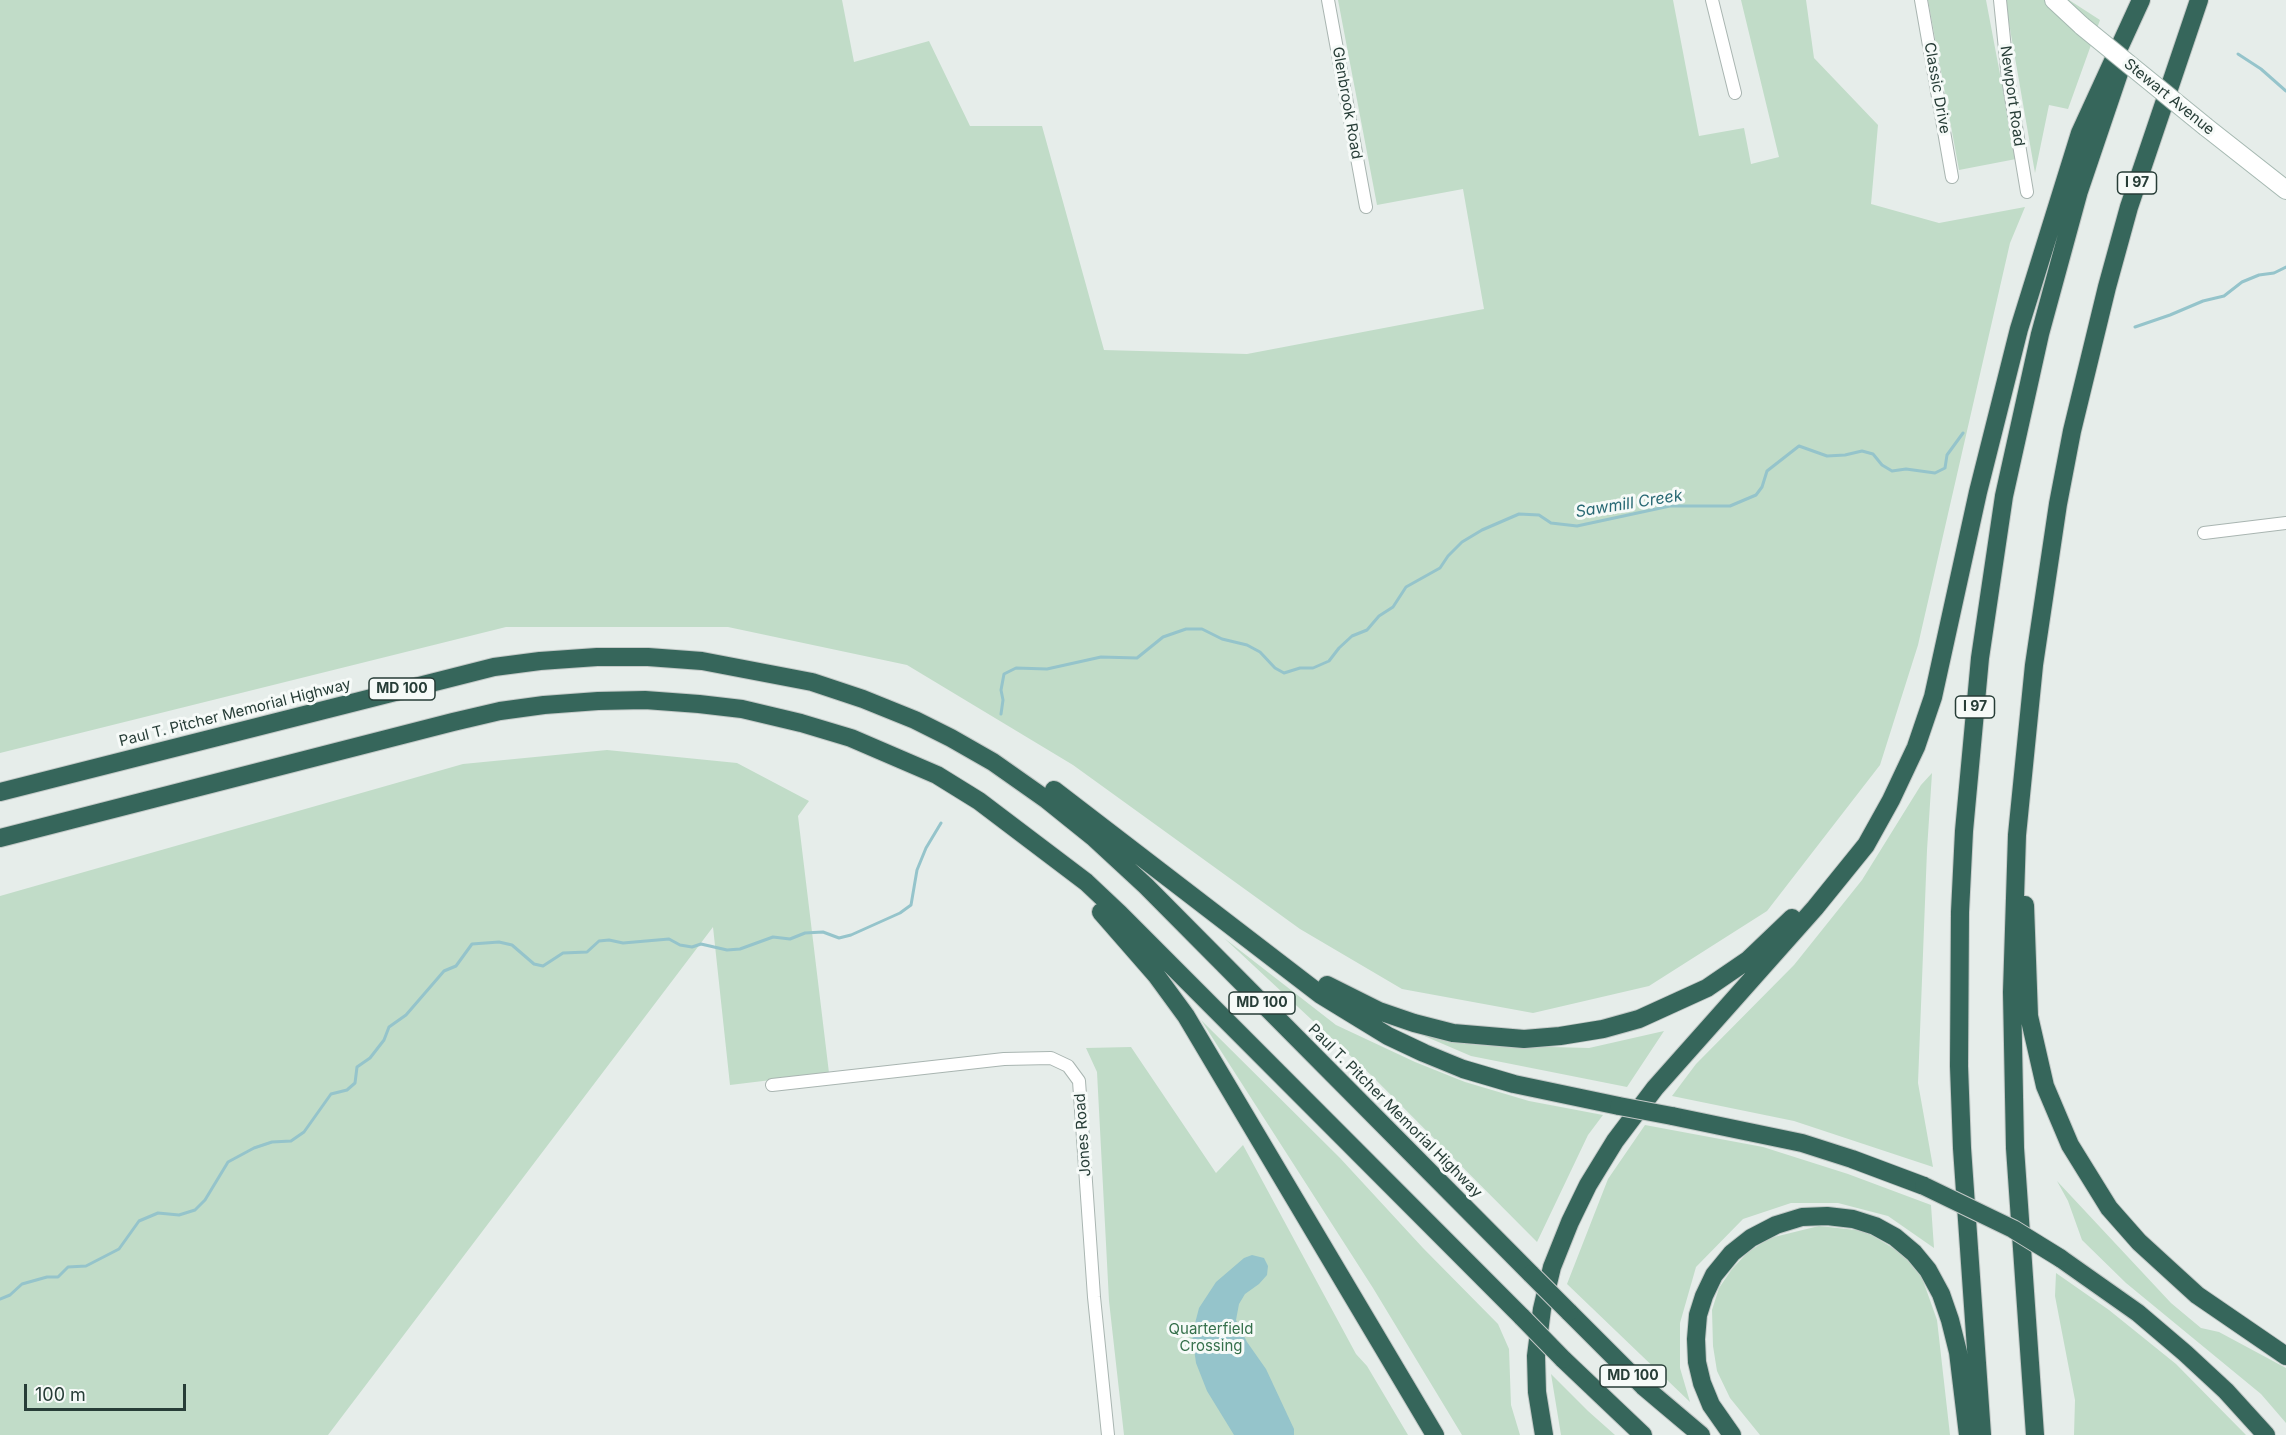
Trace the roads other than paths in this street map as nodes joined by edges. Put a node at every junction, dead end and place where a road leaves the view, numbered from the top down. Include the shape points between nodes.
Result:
1 (1328, 0) edge
2 (1712, 0) edge
3 (1922, 0) edge
4 (2000, 0) edge
5 (2054, 0) edge
6 (2142, 0) edge
7 (2199, 0) edge
8 (1735, 93) dead end
9 (1952, 177) dead end
10 (2286, 190) edge
11 (2026, 192) dead end
12 (1366, 207) dead end
13 (2286, 523) edge
14 (2204, 533) dead end
15 (915, 720) junction
16 (2022, 773) junction
17 (0, 792) edge
18 (0, 838) edge
19 (1866, 845) junction
20 (1044, 853) junction
21 (1240, 932) junction
22 (772, 1085) dead end
23 (2286, 1356) edge
24 (1434, 1432) edge
25 (1108, 1435) edge
26 (1544, 1435) edge
27 (1643, 1435) edge
28 (1701, 1435) edge
29 (1732, 1435) edge
30 (1968, 1435) edge
31 (1982, 1435) edge
32 (2035, 1435) edge
33 (2266, 1435) edge

1 - 12 street, Glenbrook Road
2 - 8 street
3 - 9 street, Classic Drive
4 - 11 street, Newport Road
5 - 10 street, Stewart Avenue, bridge
6 - 19 highway via 2080,133 2019,329 1933,697 1916,747
6 - 31 highway, I 97 via 2079,191 2040,334 2004,495 1980,658 1964,831 1959,1066
7 - 16 highway, I 97 via 2129,207 2072,431 2045,583
13 - 14 street
15 - 17 highway, Paul T. Pitcher Memorial Highway / MD 100 via 812,682 702,661 607,657 540,661 446,678
15 - 21 highway via 995,754 1054,789
15 - 28 highway, Paul T. Pitcher Memorial Highway / MD 100, bridge via 993,762 1093,837 1643,1386
16 - 23 highway via 2029,1016 2045,1086 2070,1145 2109,1208 2145,1248 2197,1295
16 - 32 highway, I 97 via 2013,915 2012,1069
18 - 20 highway, MD 100 via 500,711 645,700 742,710 851,738 937,776 979,801
19 - 21 highway via 1748,960 1707,988 1639,1019 1560,1036 1487,1037 1414,1023 1344,995
19 - 26 highway via 1655,1088 1588,1185 1552,1267 1542,1309 1536,1356
20 - 24 highway via 1112,923 1186,1016
20 - 27 highway, MD 100, bridge via 1086,882 1120,914
21 - 33 highway, bridge via 1337,1005 1388,1035 1463,1069 1514,1084 1802,1143 1924,1186 2004,1225 2060,1258 2138,1313 2226,1391
22 - 25 street, Jones Road via 1004,1059 1051,1058 1068,1066 1079,1081
29 - 30 highway via 1711,1405 1697,1362 1697,1323 1704,1296 1714,1275 1751,1238 1776,1225 1827,1216 1875,1226 1895,1237 1928,1270 1941,1294 1958,1352

